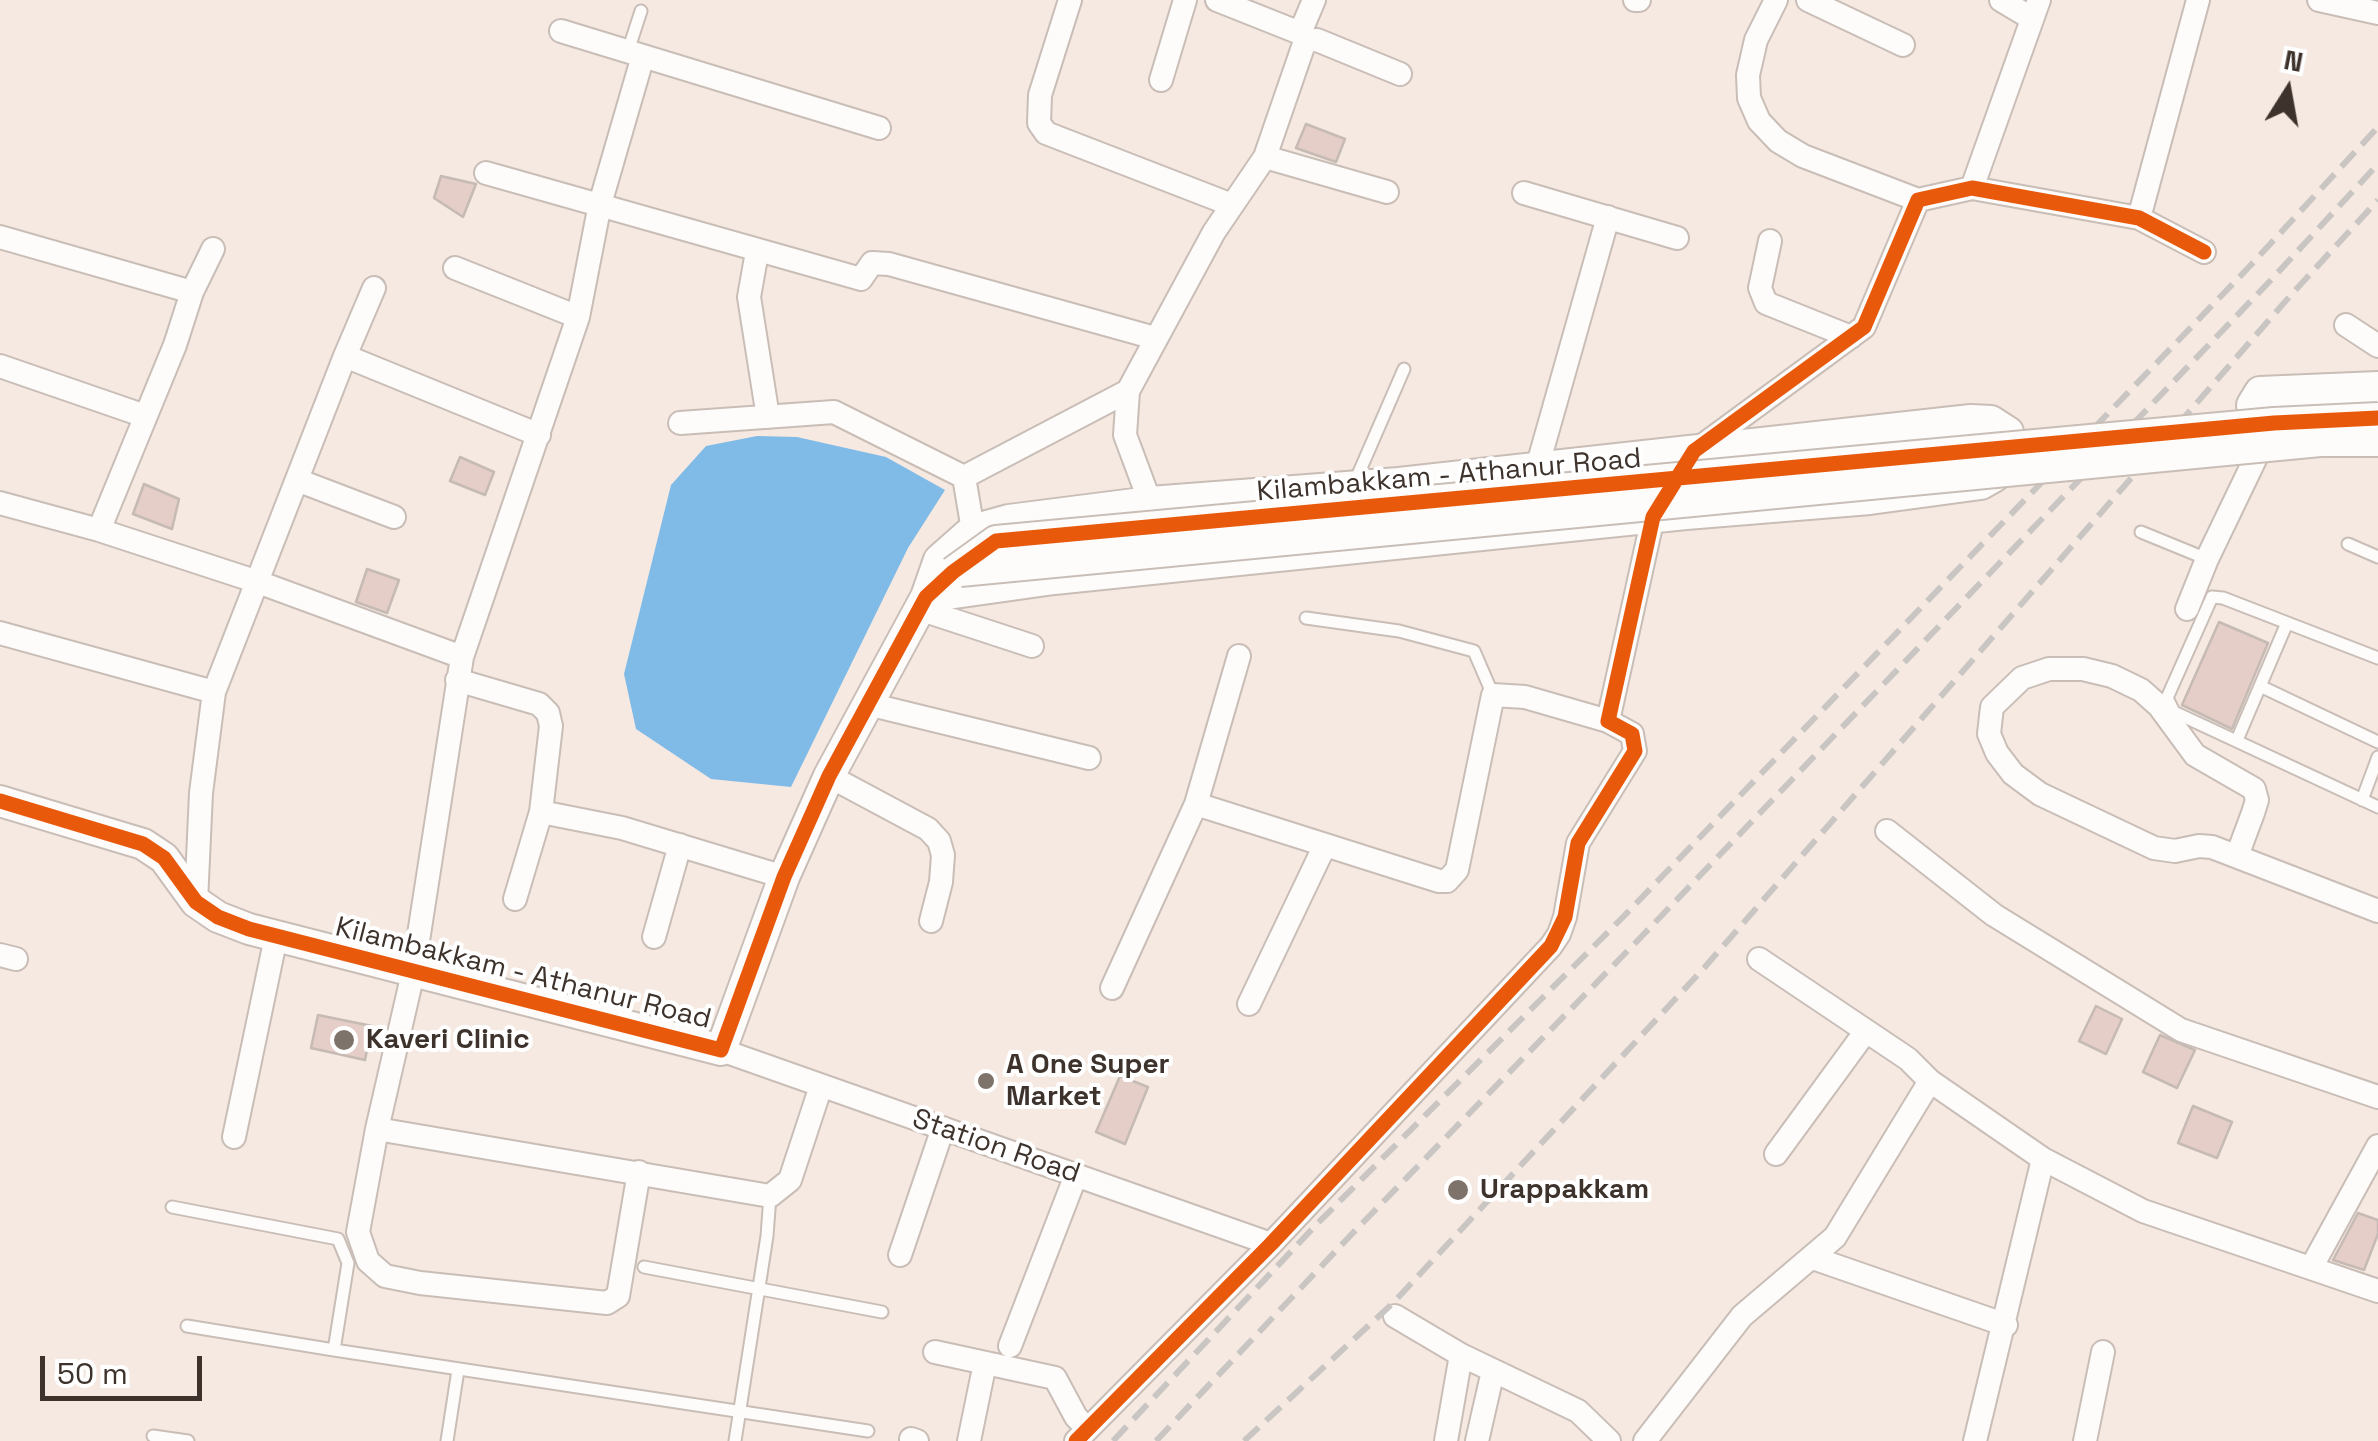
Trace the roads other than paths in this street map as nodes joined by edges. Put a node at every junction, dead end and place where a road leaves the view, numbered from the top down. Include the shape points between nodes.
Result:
1 (1070, 0) edge
2 (1185, 0) edge
3 (1217, 0) edge
4 (1314, 0) edge
5 (1776, 0) edge
6 (1808, 0) edge
7 (2000, 0) edge
8 (2198, 0) edge
9 (2319, 0) edge
10 (2035, 9) edge
11 (641, 12) dead end
12 (2378, 13) edge
13 (562, 30) dead end
14 (1303, 37) junction
15 (1904, 45) dead end
16 (636, 53) junction
17 (1400, 74) dead end
18 (1160, 80) dead end
19 (879, 128) dead end
20 (1264, 157) junction
21 (486, 173) dead end
22 (1972, 188) junction
23 (1386, 192) dead end
24 (1524, 194) dead end
25 (1918, 200) junction
26 (600, 204) junction
27 (1232, 205) junction
28 (1608, 217) junction
29 (2139, 218) junction
30 (0, 238) edge
31 (1678, 238) dead end
32 (1770, 241) dead end
33 (213, 249) dead end
34 (757, 252) junction
35 (2204, 252) dead end
36 (454, 268) dead end
37 (374, 288) dead end
38 (192, 292) junction
39 (578, 317) junction
40 (2346, 326) dead end
41 (1852, 336) junction
42 (1155, 338) junction
43 (2378, 346) edge
44 (345, 356) junction
45 (0, 366) edge
46 (1404, 369) dead end
47 (2378, 386) edge
48 (1128, 391) junction
49 (145, 416) junction
50 (768, 417) junction
51 (2378, 418) edge
52 (680, 423) dead end
53 (539, 435) junction
54 (2378, 441) edge
55 (1694, 451) junction
56 (2259, 452) junction
57 (2378, 455) edge
58 (1538, 468) junction
59 (964, 477) junction
60 (297, 480) junction
61 (1354, 484) junction
62 (1150, 502) junction
63 (0, 503) edge
64 (394, 517) dead end
65 (1652, 517) junction
66 (99, 530) junction
67 (972, 530) junction
68 (2141, 532) dead end
69 (2348, 544) dead end
70 (2378, 557) edge
71 (2207, 559) junction
72 (952, 572) junction
73 (258, 582) junction
74 (923, 603) junction
75 (2187, 609) dead end
76 (1306, 618) dead end
77 (2287, 623) junction
78 (0, 632) edge
79 (1032, 646) dead end
80 (462, 656) junction
81 (1239, 656) dead end
82 (2378, 658) edge
83 (456, 680) junction
84 (2260, 686) junction
85 (214, 692) junction
86 (1492, 696) junction
87 (868, 704) junction
88 (1608, 721) junction
89 (2237, 740) junction
90 (2378, 742) edge
91 (2378, 757) edge
92 (1089, 758) dead end
93 (829, 776) junction
94 (2362, 800) junction
95 (0, 801) edge
96 (1196, 804) junction
97 (2378, 807) edge
98 (542, 812) junction
99 (1888, 831) dead end
100 (1325, 845) junction
101 (680, 846) junction
102 (2237, 856) junction
103 (784, 878) junction
104 (515, 900) dead end
105 (196, 902) junction
106 (2378, 911) edge
107 (931, 921) dead end
108 (276, 936) junction
109 (654, 937) dead end
110 (1759, 958) dead end
111 (413, 973) junction
112 (1112, 988) dead end
113 (1250, 1004) dead end
114 (1866, 1030) junction
115 (721, 1050) junction
116 (1930, 1081) junction
117 (821, 1086) junction
118 (2378, 1097) edge
119 (943, 1128) junction
120 (377, 1129) junction
121 (234, 1137) dead end
122 (2378, 1146) edge
123 (1776, 1154) dead end
124 (2043, 1158) junction
125 (639, 1172) junction
126 (1076, 1175) junction
127 (770, 1196) junction
128 (172, 1206) dead end
129 (1271, 1244) junction
130 (900, 1256) dead end
131 (1812, 1258) junction
132 (644, 1268) dead end
133 (2311, 1268) junction
134 (759, 1290) junction
135 (2378, 1290) edge
136 (882, 1312) dead end
137 (1396, 1316) dead end
138 (2006, 1325) junction
139 (188, 1326) dead end
140 (1010, 1346) dead end
141 (334, 1350) junction
142 (935, 1352) dead end
143 (2103, 1352) dead end
144 (1461, 1355) junction
145 (985, 1363) junction
146 (458, 1370) junction
147 (1493, 1371) junction
148 (740, 1414) junction
149 (868, 1431) dead end
150 (1082, 1435) edge
151 (153, 1436) dead end
152 (188, 1441) edge
153 (447, 1441) edge
154 (736, 1441) edge
155 (970, 1441) edge
156 (1446, 1441) edge
157 (1477, 1441) edge
158 (1610, 1441) edge
159 (1645, 1441) edge
160 (1975, 1441) edge
161 (2085, 1441) edge

1 - 27 street via 1040,95 1039,123 1046,133
2 - 18 street
3 - 14 street
4 - 14 street
5 - 25 street via 1748,75 1759,121 1804,156
6 - 15 street
7 - 10 street
8 - 29 street
9 - 12 street
10 - 22 street
11 - 16 lane
13 - 16 street
14 - 17 street
14 - 20 street
16 - 19 street
16 - 26 street
20 - 23 street
20 - 27 street
21 - 26 street
22 - 25 street
22 - 29 street
24 - 28 street
25 - 41 street via 1864,327
26 - 34 street
26 - 39 street
27 - 42 street
28 - 31 street
28 - 58 street
29 - 35 street
30 - 38 street
32 - 41 street via 1760,288 1766,303
33 - 38 street
34 - 42 street via 861,279 872,262 889,264
34 - 50 street via 750,297
36 - 39 street
37 - 44 street
38 - 49 street
39 - 53 street
40 - 43 street
41 - 55 street
42 - 48 street
44 - 53 street
44 - 60 street
45 - 49 street
46 - 61 lane
47 - 56 street via 2260,392 2252,405
48 - 59 street
48 - 62 street via 1124,435
49 - 66 street
50 - 52 street
50 - 59 street via 834,412
51 - 72 street, Kilambakkam - Athanur Road, bridge via 996,541
53 - 80 street
54 - 72 street, Kilambakkam - Athanur Road, bridge via 2320,441
55 - 58 street
55 - 65 street
55 - 65 street via 1971,420 1991,421 2008,432 2010,448 1995,476 1981,484
56 - 57 street
56 - 71 street
58 - 61 street
59 - 67 street
60 - 64 street
60 - 73 street
61 - 62 street
62 - 67 street
63 - 66 street
65 - 74 street via 1054,579
65 - 88 street
66 - 73 street
67 - 74 street via 938,560
68 - 71 lane
69 - 70 lane
71 - 75 street
72 - 74 street, Kilambakkam - Athanur Road
73 - 80 street
73 - 85 street
74 - 79 street
74 - 87 street, Kilambakkam - Athanur Road
76 - 86 lane via 1399,631 1474,651
77 - 82 lane
77 - 84 lane
77 - 89 lane via 2217,596 2200,618 2169,705
78 - 85 street
80 - 83 street
81 - 96 street
83 - 98 street via 539,704 548,713
83 - 111 street
84 - 89 lane
84 - 90 lane
85 - 105 street
86 - 88 street via 1525,697
86 - 100 street via 1452,878 1439,882
87 - 92 street
87 - 93 street, Kilambakkam - Athanur Road
88 - 129 street via 1632,734 1635,751 1578,842 1565,917 1551,946
89 - 94 lane
91 - 94 lane
93 - 103 street, Kilambakkam - Athanur Road
93 - 107 street via 939,841 942,868
94 - 97 lane
95 - 105 street, Kilambakkam - Athanur Road via 144,844 164,858
96 - 100 street
96 - 112 street
98 - 101 street
98 - 104 street
99 - 118 street via 1994,915 2180,1030
100 - 113 street
101 - 103 street
101 - 109 street
102 - 102 street via 2254,814 2254,788 2196,755 2141,690 2098,672 2050,670 2022,678 1992,708 1989,734 1998,753 2040,794 2154,848 2199,846
102 - 106 street
103 - 115 street, Kilambakkam - Athanur Road
105 - 108 street, Kilambakkam - Athanur Road via 218,917
108 - 111 street, Kilambakkam - Athanur Road
108 - 121 street
110 - 114 street
111 - 115 street, Kilambakkam - Athanur Road
111 - 120 street
114 - 116 street
114 - 123 street
115 - 117 street, Station Road
116 - 124 street
116 - 131 street via 1835,1237
117 - 119 street, Station Road
117 - 127 street via 790,1180
119 - 126 street, Station Road
119 - 130 street
120 - 125 street
120 - 125 street via 358,1232 368,1261 384,1276 420,1283 607,1303 618,1296
122 - 133 street
124 - 133 street via 2143,1212
124 - 138 street
125 - 127 street
126 - 129 street, Station Road
126 - 140 street
127 - 134 lane
128 - 141 lane via 338,1239 348,1264
129 - 150 street
131 - 138 street
131 - 159 street via 1742,1316
132 - 134 lane
133 - 135 street
134 - 136 lane
134 - 148 lane
137 - 144 street
138 - 160 street
139 - 141 lane
141 - 146 lane
142 - 145 street
143 - 161 street
144 - 147 street
144 - 156 street
145 - 150 street via 1056,1378
145 - 155 street
146 - 148 lane
146 - 153 lane
147 - 157 street
147 - 158 street via 1578,1411
148 - 149 lane
148 - 154 lane
151 - 152 lane

